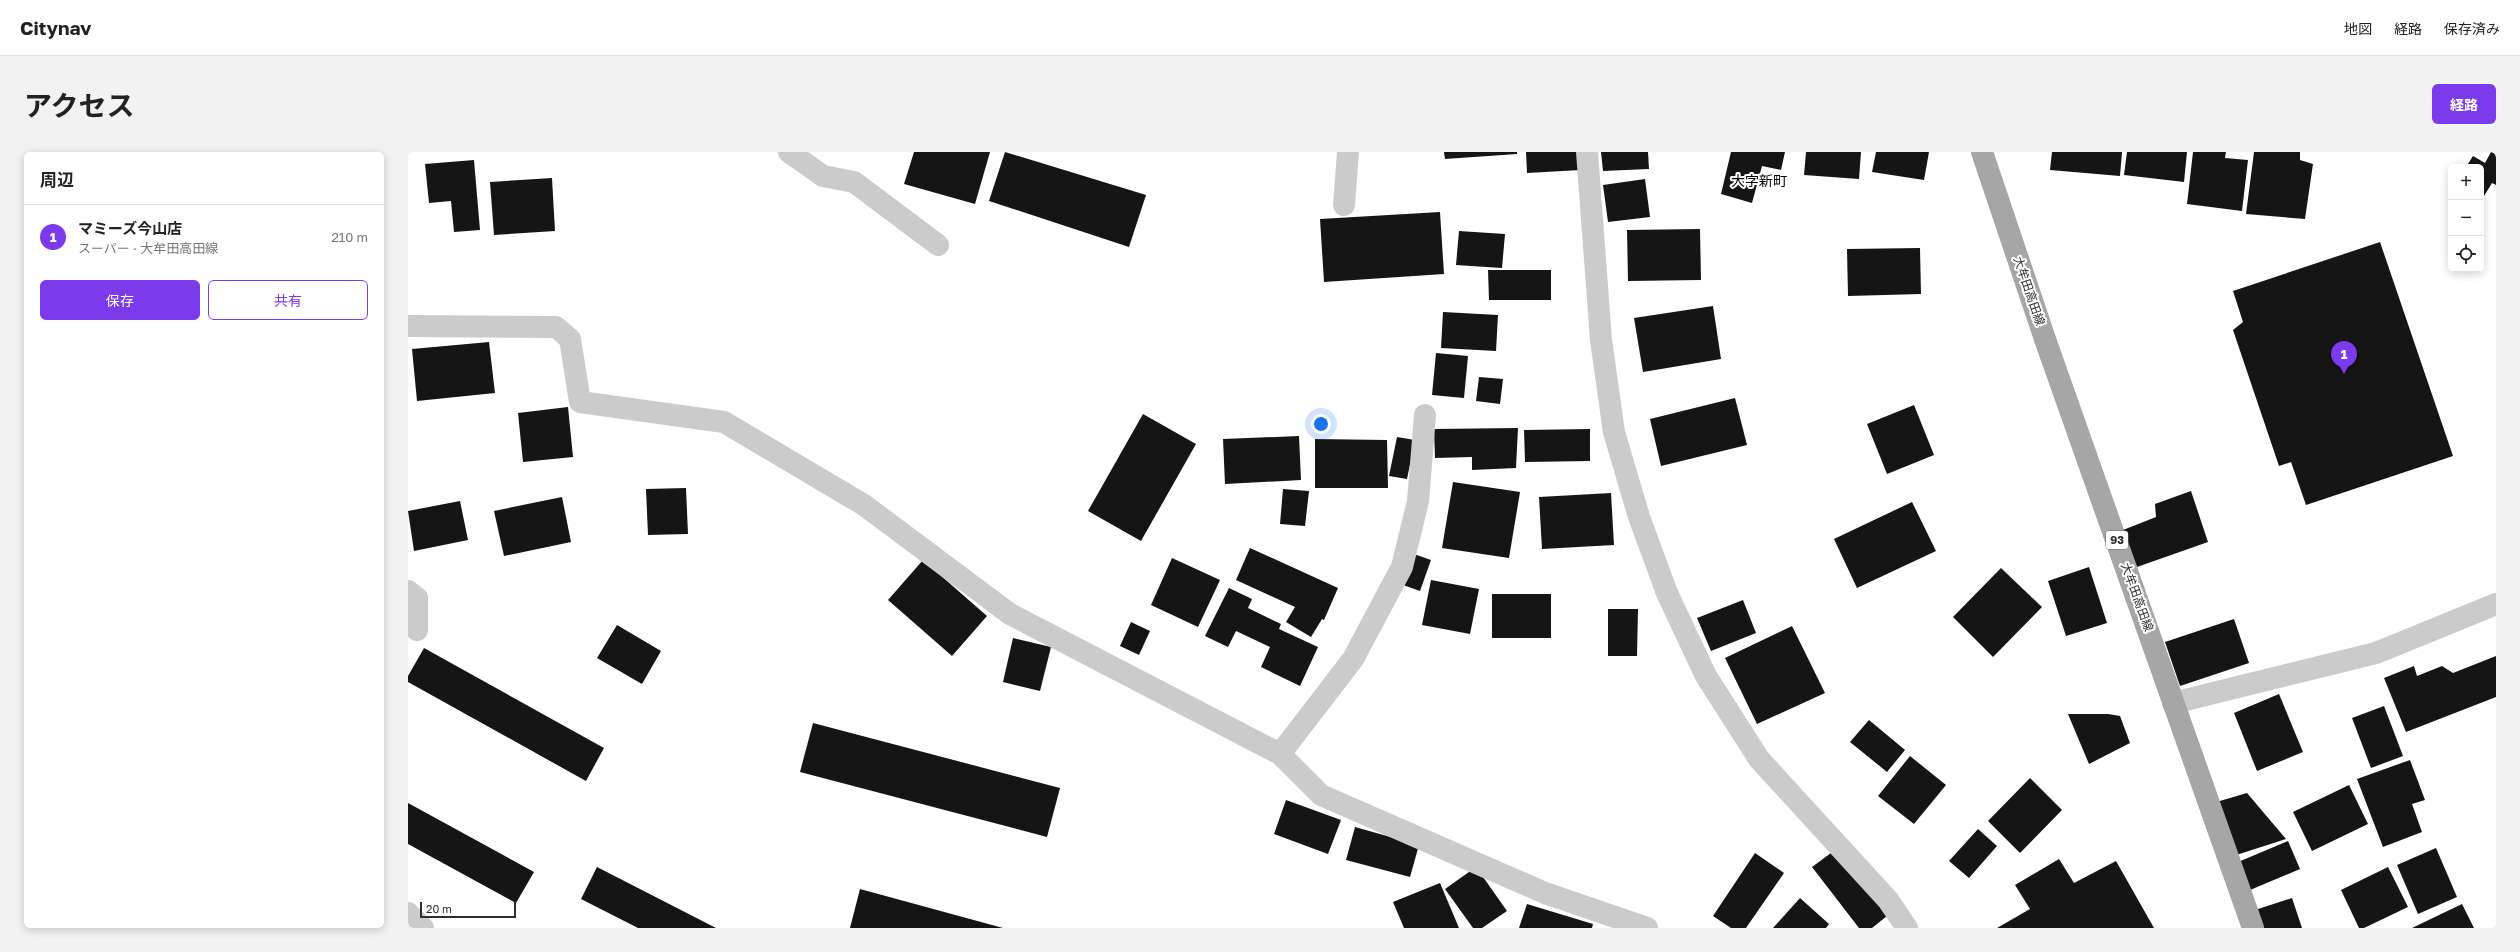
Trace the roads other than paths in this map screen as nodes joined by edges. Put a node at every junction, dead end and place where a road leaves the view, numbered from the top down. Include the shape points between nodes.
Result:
1 (789, 152) edge
2 (1348, 152) edge
3 (1587, 152) edge
4 (1982, 152) edge
5 (1344, 206) dead end
6 (938, 245) dead end
7 (408, 326) edge
8 (1425, 415) dead end
9 (408, 592) edge
10 (2496, 604) edge
11 (417, 630) dead end
12 (2172, 703) junction
13 (1280, 754) junction
14 (408, 913) edge
15 (423, 928) edge
16 (1647, 928) edge
17 (1907, 928) edge
18 (2253, 928) edge

1 - 6 street via 824,176 854,182
2 - 5 street
3 - 17 street via 1601,340 1614,432 1639,517 1667,593 1706,676 1759,759 1888,900
4 - 12 main road, 大牟田高田線 / 93 via 2046,342 2150,633
7 - 13 street via 556,327 570,339 580,402 724,422 864,505 1010,614
8 - 13 street via 1418,501 1402,567 1353,660
9 - 11 street via 417,598
10 - 12 street via 2376,652
12 - 18 main road, 大牟田高田線 / 93
13 - 16 street via 1321,795 1545,893
14 - 15 street

